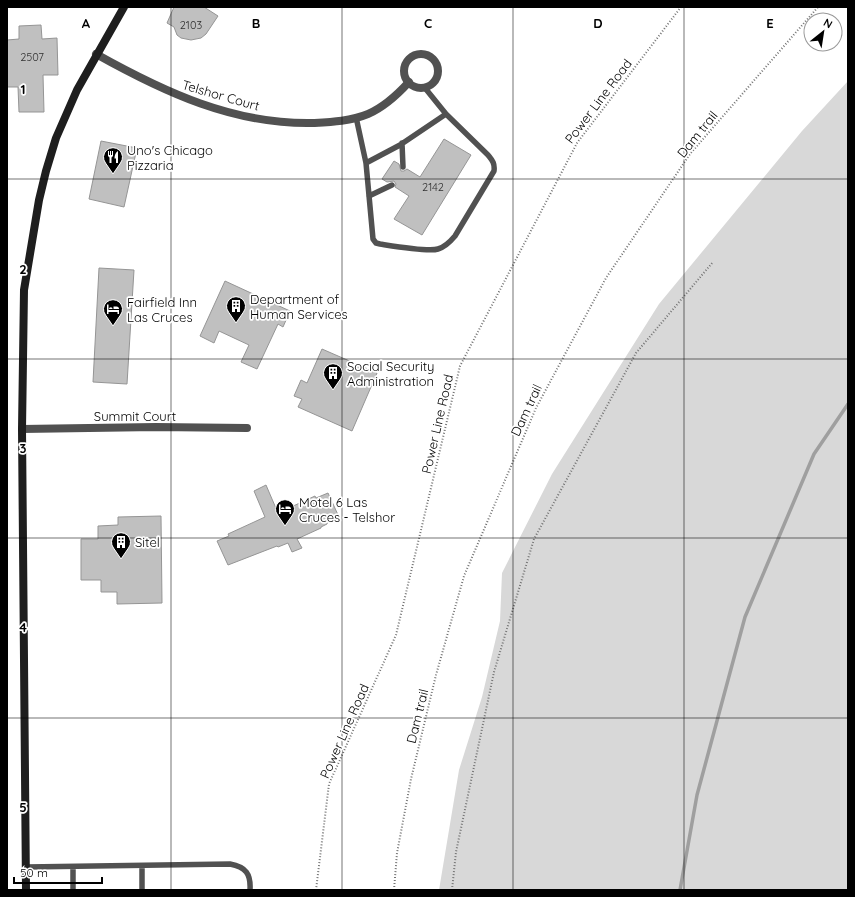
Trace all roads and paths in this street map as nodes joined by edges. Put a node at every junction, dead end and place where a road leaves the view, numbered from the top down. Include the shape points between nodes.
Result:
1 (124, 7) edge
2 (681, 7) edge
3 (818, 7) edge
4 (96, 54) junction
5 (408, 82) junction
6 (425, 88) junction
7 (446, 114) junction
8 (356, 117) junction
9 (402, 143) junction
10 (366, 163) junction
11 (403, 167) dead end
12 (392, 185) dead end
13 (369, 196) junction
14 (713, 262) dead end
15 (247, 428) dead end
16 (22, 429) junction
17 (142, 866) junction
18 (26, 867) junction
19 (73, 867) junction
20 (26, 890) edge
21 (73, 890) edge
22 (142, 890) edge
23 (250, 890) edge
24 (316, 890) edge
25 (394, 890) edge
26 (452, 890) edge

1 - 4 main road
2 - 24 path, Power Line Road via 577,143 460,366 396,635 330,784
3 - 25 path, Dam trail via 690,154 606,278 536,408 464,576 411,779
4 - 8 street, Telshor Court via 181,97 259,120 294,124 337,122
4 - 16 main road via 56,138 39,200 24,290
5 - 6 street via 416,87
5 - 6 street via 404,72 408,60 418,54 429,56 437,64 438,75 433,84
5 - 8 street, Telshor Court via 397,94 368,113
6 - 7 lane
7 - 9 lane
7 - 13 lane via 494,162 490,177 449,243 431,250 376,243 373,239
8 - 10 lane
9 - 10 lane
9 - 11 lane
10 - 13 lane
12 - 13 lane
14 - 26 path via 636,353 534,539 494,672 456,852
15 - 16 street, Summit Court
16 - 18 main road
17 - 19 lane
17 - 22 lane
17 - 23 lane via 235,865 244,869 249,876
18 - 19 lane
18 - 20 main road
19 - 21 lane

